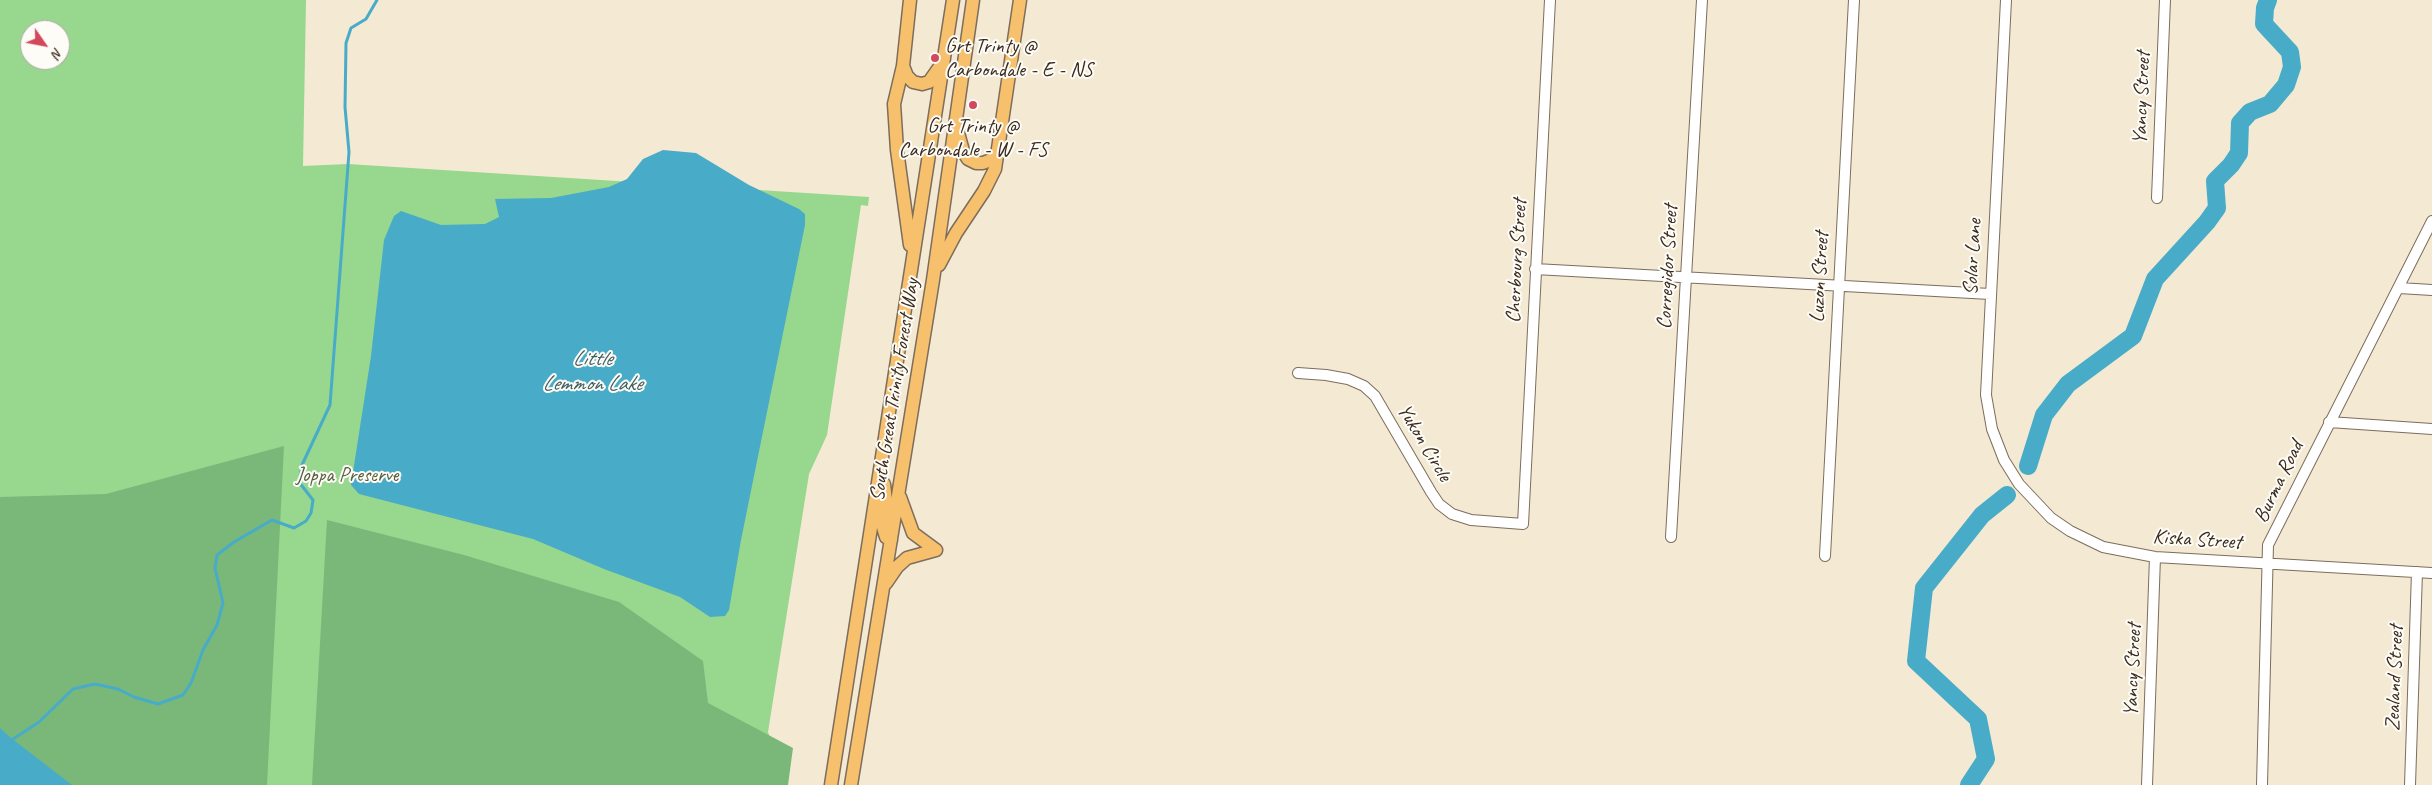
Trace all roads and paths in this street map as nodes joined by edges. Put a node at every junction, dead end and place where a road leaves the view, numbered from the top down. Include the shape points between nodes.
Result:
1 (910, 0) edge
2 (953, 0) edge
3 (973, 0) edge
4 (1020, 0) edge
5 (1550, 0) edge
6 (1702, 0) edge
7 (1854, 0) edge
8 (2006, 0) edge
9 (2165, 0) edge
10 (943, 63) junction
11 (903, 66) junction
12 (955, 120) junction
13 (998, 152) junction
14 (2157, 198) dead end
15 (2432, 221) edge
16 (912, 262) junction
17 (1535, 269) junction
18 (1687, 277) junction
19 (933, 280) junction
20 (1838, 284) junction
21 (2399, 288) junction
22 (2432, 290) edge
23 (1990, 294) junction
24 (1298, 373) dead end
25 (2329, 422) junction
26 (2432, 429) edge
27 (882, 466) junction
28 (899, 494) junction
29 (2034, 503) joint
30 (1523, 524) joint
31 (1671, 537) dead end
32 (891, 540) junction
33 (1825, 556) dead end
34 (2156, 557) junction
35 (2267, 563) junction
36 (2417, 572) junction
37 (2432, 573) edge
38 (883, 588) junction
39 (831, 785) edge
40 (851, 785) edge
41 (2147, 785) edge
42 (2262, 785) edge
43 (2410, 785) edge

1 - 11 main road
2 - 10 main road, South Great Trinity Forest Way
3 - 12 main road, South Great Trinity Forest Way
4 - 13 main road
5 - 17 street, Cherbourg Street
6 - 18 street, Corregidor Street
7 - 20 street, Luzon Street
8 - 23 street, Solar Lane
9 - 14 street, Yancy Street
10 - 11 main road via 929,82 922,84 906,76
10 - 16 main road, South Great Trinity Forest Way
11 - 16 main road via 894,104 895,129
12 - 13 main road via 960,143 968,159 983,163
12 - 19 main road, South Great Trinity Forest Way
13 - 19 main road via 990,180 956,232
15 - 21 street, Burma Road
16 - 27 main road, South Great Trinity Forest Way
17 - 18 street
17 - 30 street, Cherbourg Street
18 - 20 street
18 - 31 street, Corregidor Street
19 - 28 main road, South Great Trinity Forest Way
20 - 23 street
20 - 33 street, Luzon Street
21 - 22 street
21 - 25 street, Burma Road
23 - 29 street, Solar Lane via 1986,395 1992,429 2004,460
24 - 30 street, Yukon Circle via 1348,379 1375,396 1431,492 1452,514 1471,520
25 - 26 street
25 - 35 street, Burma Road via 2268,545
27 - 32 main road via 886,502 883,527 886,537
27 - 39 main road, South Great Trinity Forest Way
28 - 32 main road, South Great Trinity Forest Way
28 - 38 main road via 913,533 936,550 907,558
29 - 34 street, Kiska Street via 2087,541
32 - 38 main road, South Great Trinity Forest Way
34 - 35 street, Kiska Street
34 - 41 street, Yancy Street
35 - 36 street, Kiska Street
35 - 42 street, Burma Road
36 - 37 street, Kiska Street
36 - 43 street, Zealand Street
38 - 40 main road, South Great Trinity Forest Way

